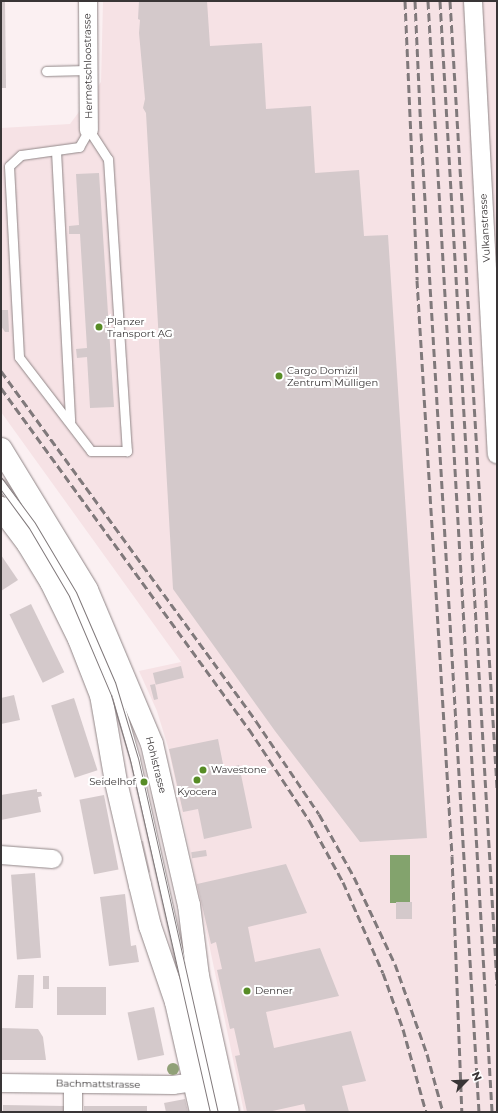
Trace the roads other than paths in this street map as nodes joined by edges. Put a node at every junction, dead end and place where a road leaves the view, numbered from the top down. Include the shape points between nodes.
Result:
1 (88, 1) edge
2 (473, 1) edge
3 (88, 70) junction
4 (46, 71) dead end
5 (89, 130) junction
6 (56, 151) junction
7 (492, 258) edge
8 (494, 355) edge
9 (70, 422) junction
10 (1, 449) edge
11 (497, 454) edge
12 (1, 484) edge
13 (1, 508) edge
14 (1, 855) edge
15 (53, 859) dead end
16 (195, 1082) junction
17 (1, 1084) edge
18 (74, 1084) junction
19 (74, 1112) edge
20 (201, 1112) edge
21 (214, 1112) edge
22 (228, 1112) edge

1 - 3 street, Hermetschloostrasse
2 - 7 street, Vulkanstrasse
3 - 4 lane
3 - 5 street, Hermetschloostrasse
5 - 6 lane via 79,147
5 - 9 lane via 108,159 127,451 91,451
6 - 9 lane
6 - 9 lane via 21,155 11,162 8,176 19,357
7 - 8 street, Vulkanstrasse
8 - 11 street, Vulkanstrasse
10 - 22 street, Hohlstrasse via 87,590 152,744 189,905 198,976
12 - 21 lane via 44,544 70,589 92,632 116,693 134,759
13 - 16 street via 28,544 51,582 79,639 101,695 116,782 140,885 150,926 176,1002
14 - 15 street
16 - 18 street, Bachmattstrasse via 173,1085
16 - 20 street
17 - 18 street, Bachmattstrasse
18 - 19 street

